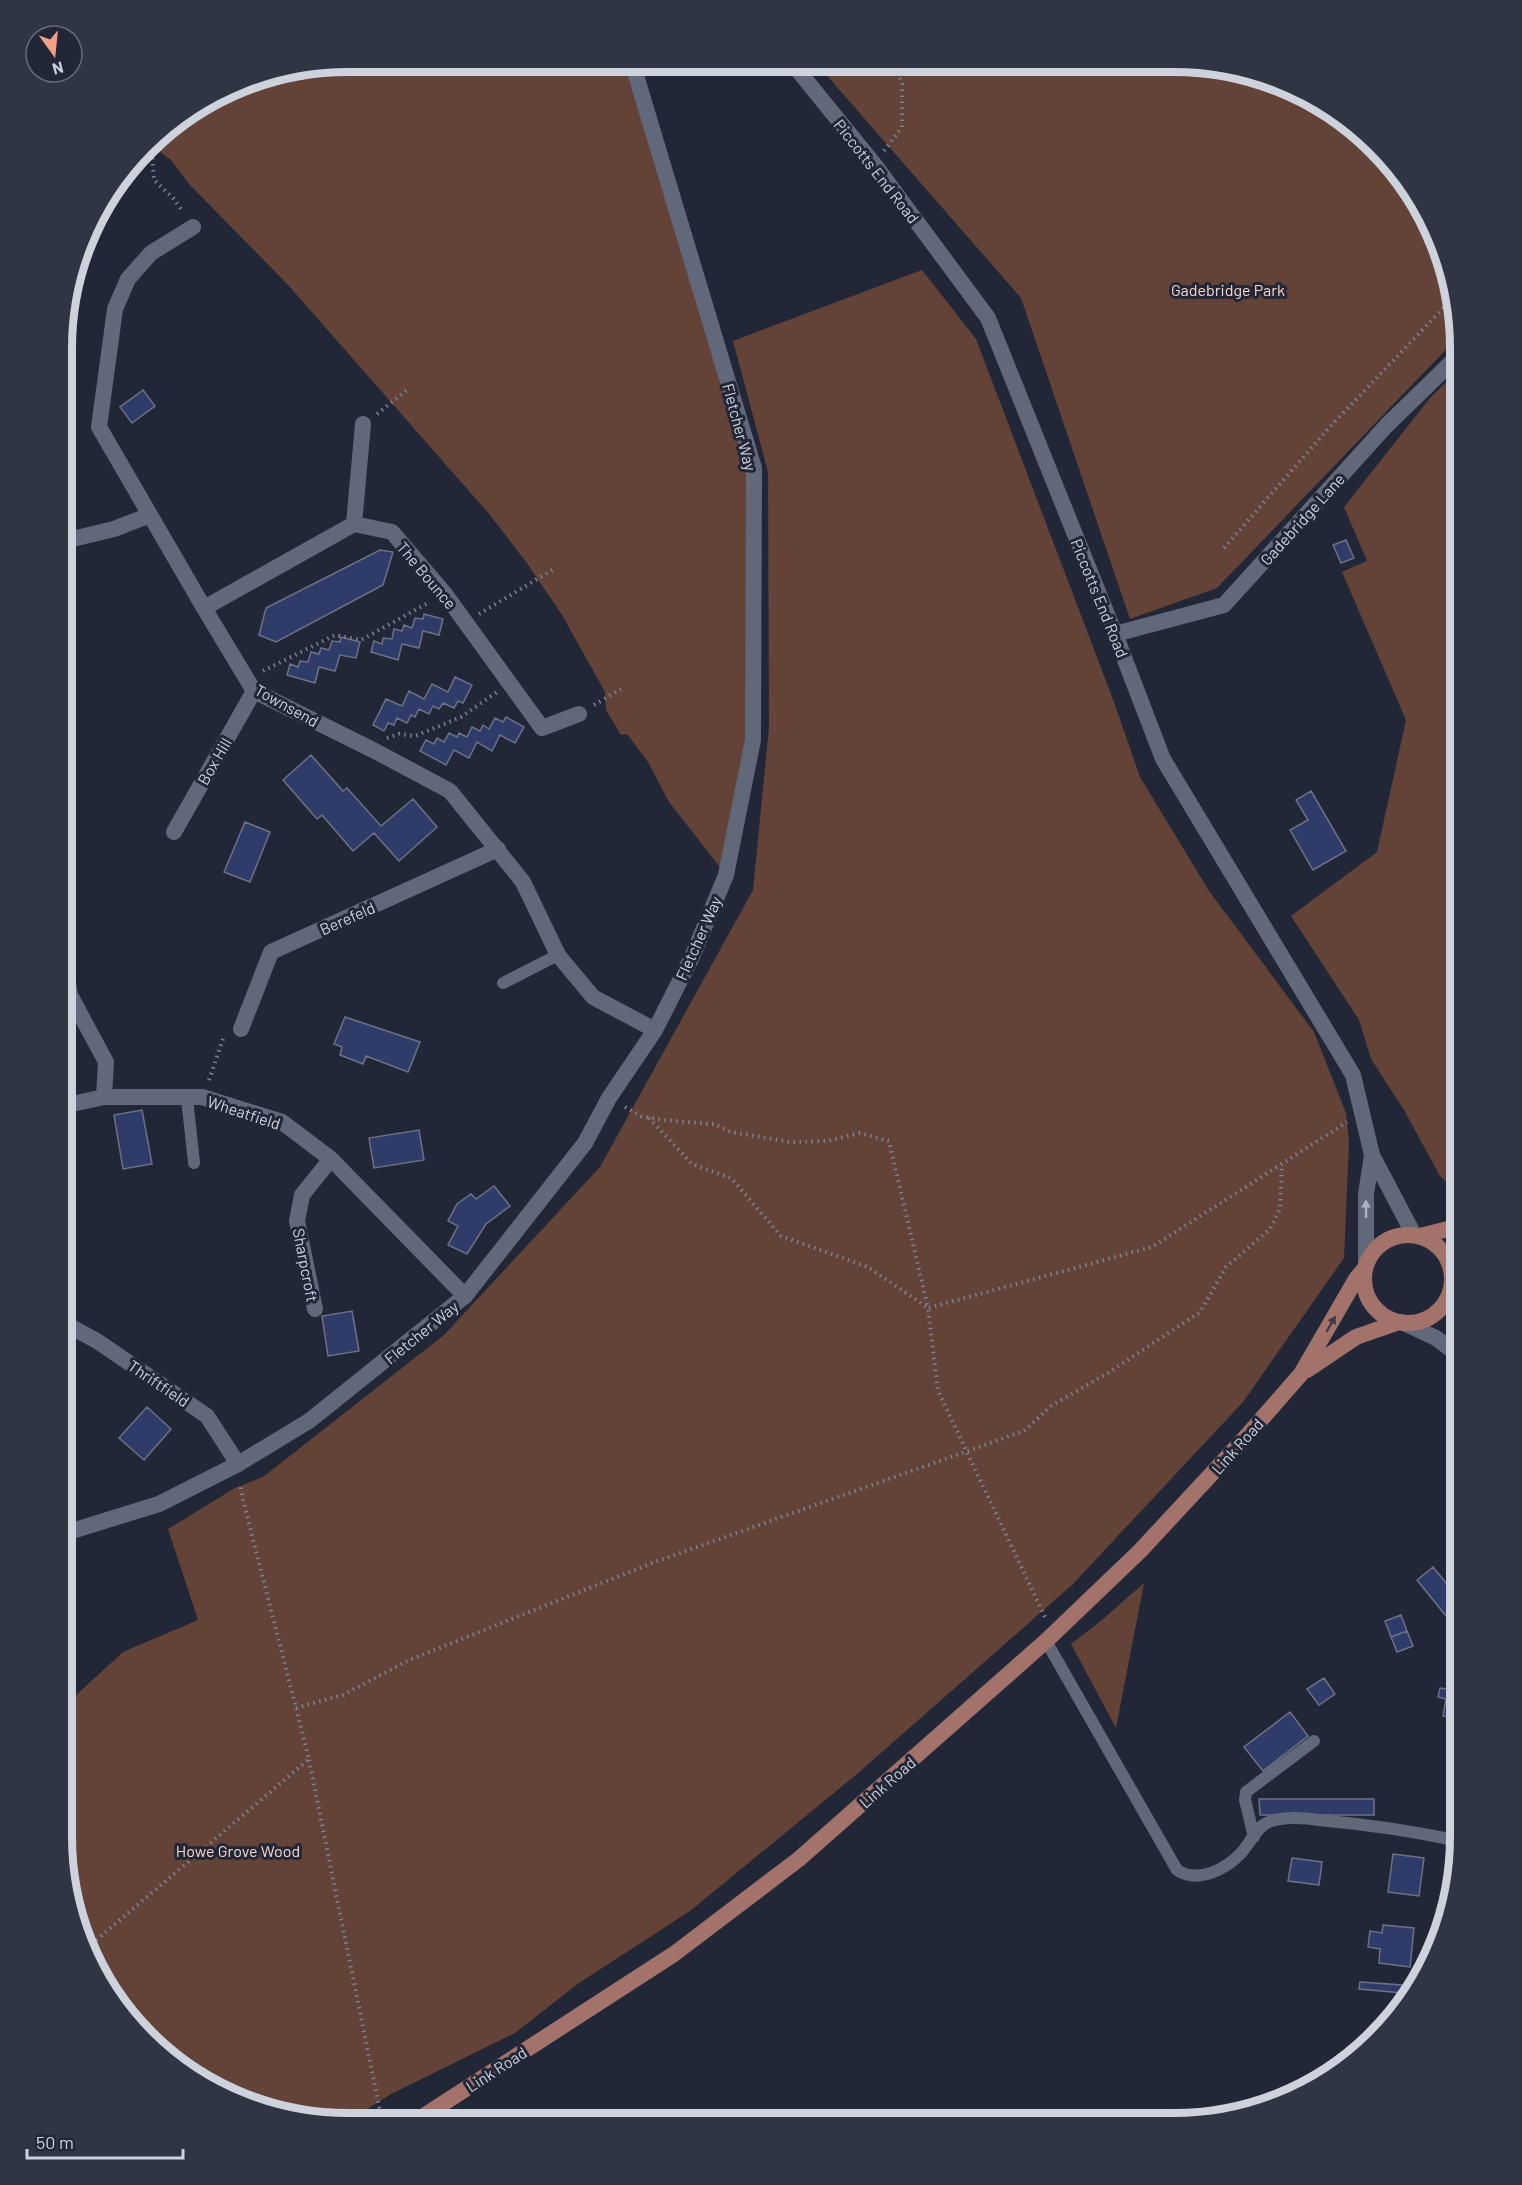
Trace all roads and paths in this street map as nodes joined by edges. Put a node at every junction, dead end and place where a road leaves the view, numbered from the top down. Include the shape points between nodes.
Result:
1 (635, 72) edge
2 (799, 72) edge
3 (897, 72) edge
4 (151, 155) edge
5 (874, 164) junction
6 (194, 227) joint
7 (1447, 304) edge
8 (1450, 365) edge
9 (407, 390) dead end
10 (363, 424) joint
11 (150, 515) junction
12 (354, 524) junction
13 (72, 539) edge
14 (1224, 548) dead end
15 (554, 569) dead end
16 (445, 594) junction
17 (204, 608) junction
18 (466, 622) junction
19 (1115, 634) junction
20 (510, 683) junction
21 (250, 685) junction
22 (621, 689) dead end
23 (579, 714) joint
24 (375, 751) junction
25 (174, 832) dead end
26 (498, 849) junction
27 (558, 955) junction
28 (503, 982) dead end
29 (72, 1000) edge
30 (241, 1029) joint
31 (655, 1030) junction
32 (104, 1097) junction
33 (195, 1098) junction
34 (609, 1098) junction
35 (72, 1104) edge
36 (1363, 1112) junction
37 (649, 1118) junction
38 (1372, 1155) junction
39 (331, 1159) junction
40 (194, 1163) dead end
41 (1282, 1164) junction
42 (1450, 1228) edge
43 (1417, 1236) junction
44 (1365, 1266) junction
45 (1450, 1270) edge
46 (1450, 1294) edge
47 (465, 1296) junction
48 (928, 1308) junction
49 (315, 1310) dead end
50 (1400, 1322) junction
51 (72, 1327) edge
52 (1450, 1348) edge
53 (1301, 1374) junction
54 (967, 1450) junction
55 (238, 1464) junction
56 (243, 1500) dead end
57 (72, 1531) edge
58 (1050, 1637) junction
59 (296, 1708) junction
60 (1314, 1741) dead end
61 (309, 1759) junction
62 (1254, 1837) junction
63 (1450, 1839) edge
64 (93, 1943) edge
65 (380, 2113) edge
66 (428, 2113) edge

1 - 31 street, Fletcher Way via 754,468 753,740 726,875 692,957
2 - 5 street, Piccotts End Road
3 - 5 path via 902,84 902,127
4 - 6 path via 154,180
5 - 19 street, Piccotts End Road via 988,318
6 - 11 street, Townsend via 151,253 128,279 115,309 99,427
7 - 14 path
8 - 19 street, Gadebridge Lane via 1387,425 1224,605
9 - 10 path
10 - 12 street
11 - 13 street
11 - 17 street, Townsend
12 - 16 street, The Bounce via 392,532
12 - 17 street
15 - 18 path
16 - 18 street, The Bounce
16 - 21 path via 361,640 335,634
17 - 21 street, Townsend
18 - 20 street, The Bounce
19 - 36 street, Piccotts End Road via 1163,759 1353,1075
20 - 23 street, The Bounce via 542,728
20 - 24 path via 461,717 415,736 399,734 383,739
21 - 24 street, Townsend
21 - 25 street, Box Hill
22 - 23 path
24 - 26 street, Townsend via 450,791
26 - 27 street, Townsend via 523,882
26 - 30 street, Berefeld via 270,952
27 - 28 lane
27 - 31 street, Townsend via 593,997
29 - 32 street via 106,1062
30 - 33 path via 228,1025
31 - 34 street, Fletcher Way
32 - 33 street, Wheatfield
32 - 35 street, Wheatfield
33 - 39 street, Wheatfield via 282,1122
33 - 40 lane
34 - 37 path
34 - 47 street, Fletcher Way via 585,1143
36 - 38 street, Piccotts End Road
36 - 41 path
37 - 48 path via 692,1164 731,1178 781,1236 867,1268
37 - 48 path via 714,1124 731,1132 791,1142 827,1141 860,1133 889,1141
38 - 43 street, Piccotts End Road
44 -> 38 street, Piccotts End Road via 1366,1194
39 - 47 street, Wheatfield
39 - 49 street, Sharpcroft via 302,1195 297,1221
41 - 48 path via 1152,1247
41 - 54 path via 1280,1209 1270,1229 1226,1267 1200,1312 1051,1406 1024,1431
42 - 43 main road, Link Road
43 - 44 main road, Link Road via 1396,1236 1380,1244
43 - 45 main road via 1439,1247
44 - 50 main road via 1364,1286 1370,1302 1382,1315
53 -> 44 main road, Link Road
46 - 50 main road, Link Road via 1432,1315
47 - 55 street, Fletcher Way via 309,1421
48 - 54 path via 938,1391
50 - 52 street
50 - 53 main road, Link Road via 1356,1337
51 - 55 street, Thriftfield via 207,1416
53 - 58 main road, Link Road via 1140,1551
54 - 58 path
54 - 59 path via 652,1563 409,1660 343,1695
55 - 57 street, Fletcher Way via 159,1504
56 - 59 path
58 - 62 lane via 1177,1870 1200,1876 1214,1872 1240,1854
58 - 66 main road, Link Road via 799,1859 746,1900 674,1954
59 - 61 path
60 - 62 lane via 1246,1792
61 - 64 path
61 - 65 path
62 - 63 lane via 1268,1822 1293,1818 1354,1823

